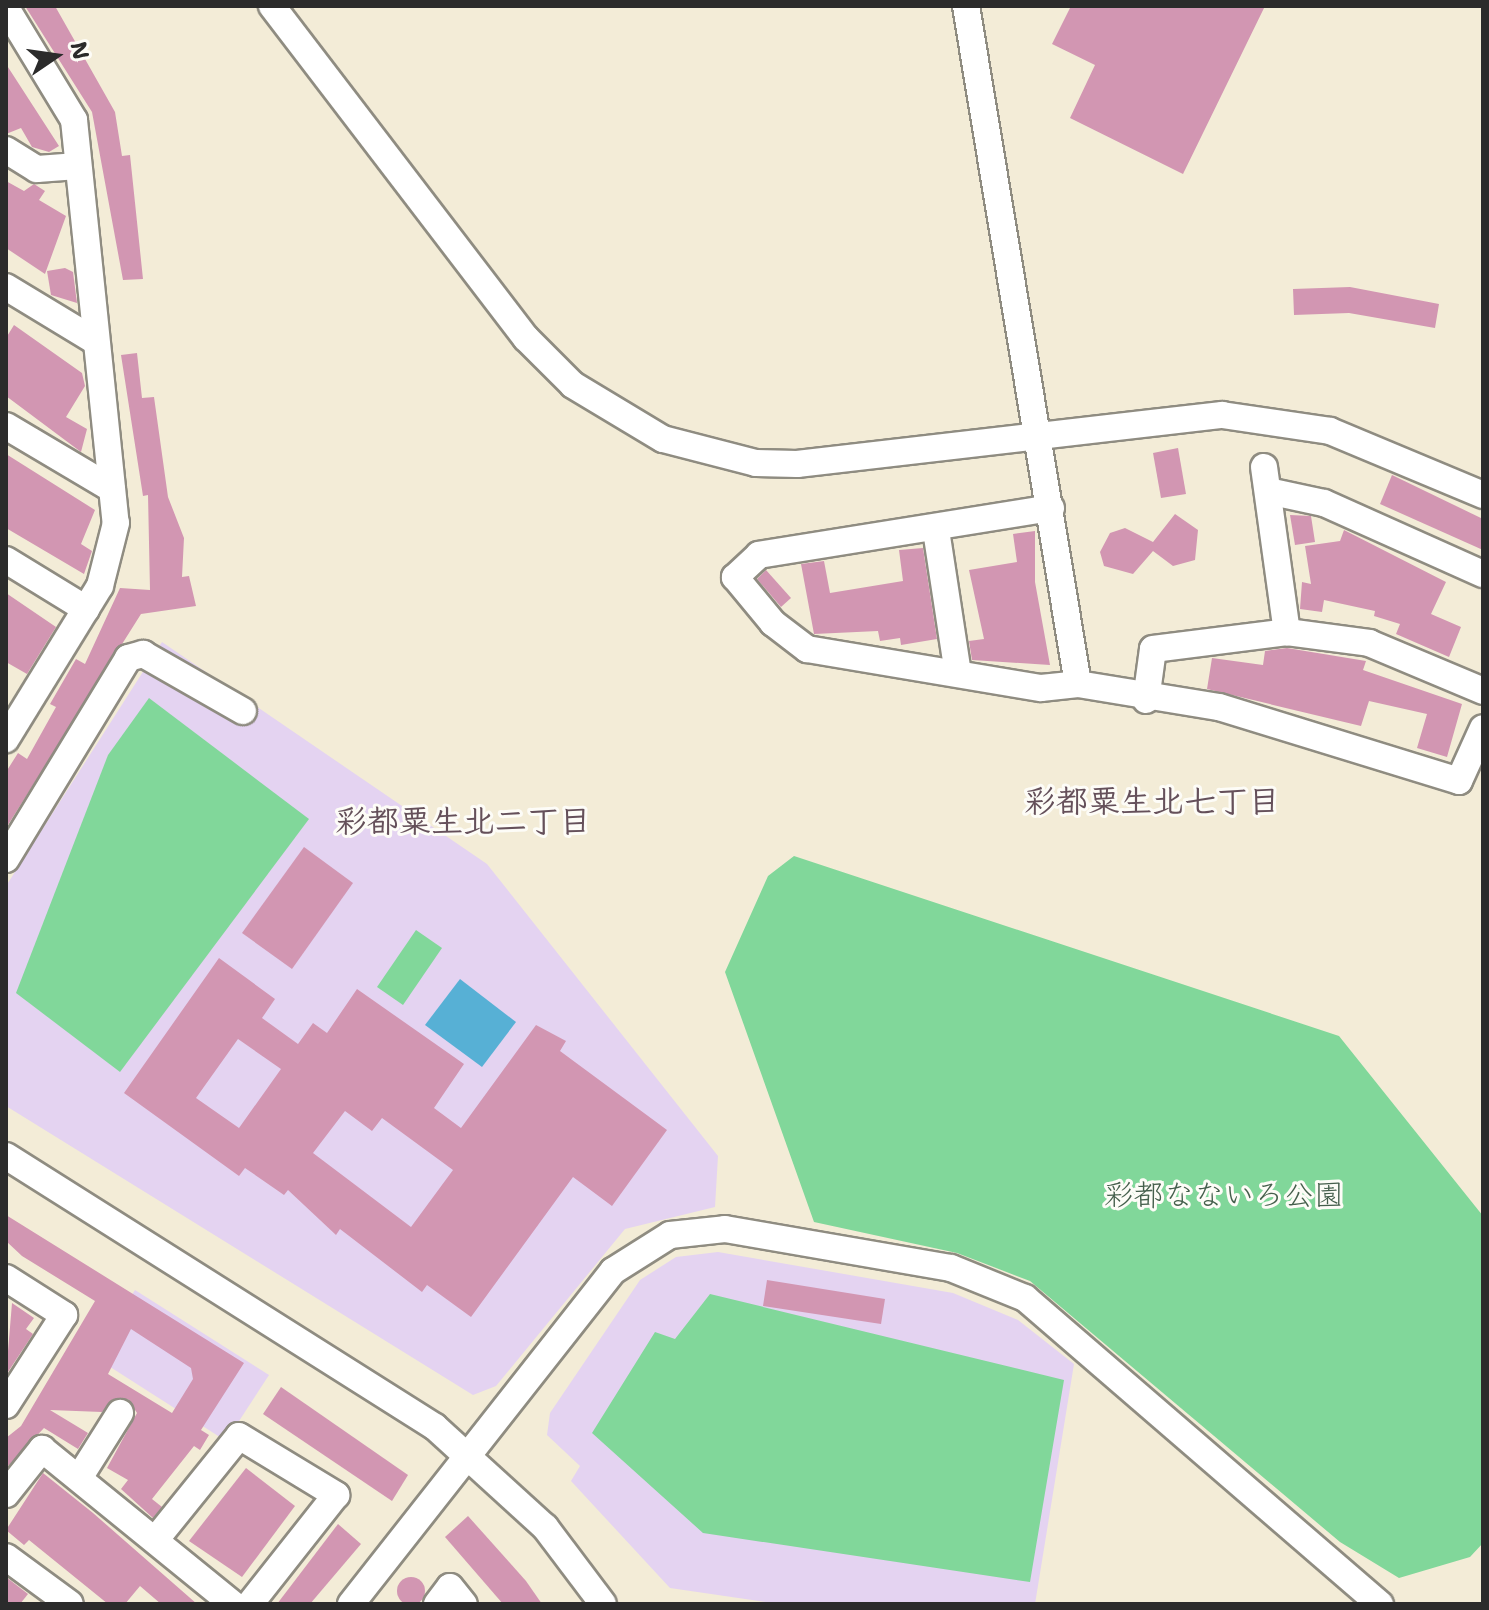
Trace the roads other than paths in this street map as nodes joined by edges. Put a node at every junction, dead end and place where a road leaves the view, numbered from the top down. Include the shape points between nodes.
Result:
1 (272, 6) edge
2 (966, 6) edge
3 (6, 8) edge
4 (6, 150) edge
5 (78, 166) junction
6 (6, 287) edge
7 (95, 341) junction
8 (6, 426) edge
9 (1039, 435) junction
10 (112, 489) junction
11 (1483, 495) edge
12 (1051, 508) junction
13 (936, 530) junction
14 (6, 560) edge
15 (1483, 574) edge
16 (86, 609) junction
17 (1287, 632) junction
18 (958, 673) junction
19 (1078, 684) junction
20 (1483, 691) edge
21 (1146, 700) junction
22 (16, 702) edge
23 (243, 711) dead end
24 (1483, 728) edge
25 (6, 739) edge
26 (6, 859) edge
27 (6, 1156) edge
28 (6, 1278) edge
29 (7, 1402) edge
30 (120, 1413) dead end
31 (468, 1456) junction
32 (79, 1478) junction
33 (6, 1494) edge
34 (156, 1539) junction
35 (6, 1557) edge
36 (70, 1604) edge
37 (233, 1604) edge
38 (250, 1604) edge
39 (351, 1604) edge
40 (437, 1604) edge
41 (464, 1604) edge
42 (603, 1604) edge
43 (1380, 1604) edge

1 - 9 street via 526,338 617,417 663,439 756,463
2 - 9 street
3 - 5 street via 74,120
4 - 5 street via 37,169
5 - 7 street
6 - 7 street
7 - 10 street
8 - 10 street
9 - 11 street via 1168,417 1284,420 1377,447
9 - 12 street
10 - 16 street via 109,560
12 - 13 street
12 - 19 street
13 - 18 street
13 - 18 street via 759,555 735,577 773,623 807,649
14 - 16 street
15 - 17 street via 1266,479
16 - 22 street
17 - 20 street via 1369,643
17 - 21 street via 1153,649
18 - 19 street via 1041,688
19 - 21 street
21 - 24 street via 1219,707 1459,781
22 - 25 street
23 - 26 street via 143,654 128,658
27 - 31 street via 435,1427
28 - 29 street via 64,1315
30 - 32 street
31 - 39 street
31 - 42 street via 545,1527
31 - 43 street via 613,1271 670,1235 725,1229 951,1268 1025,1298
32 - 33 street via 42,1449
32 - 34 street
34 - 37 street
34 - 38 street via 239,1436 336,1495
35 - 36 street
40 - 41 street via 450,1587

